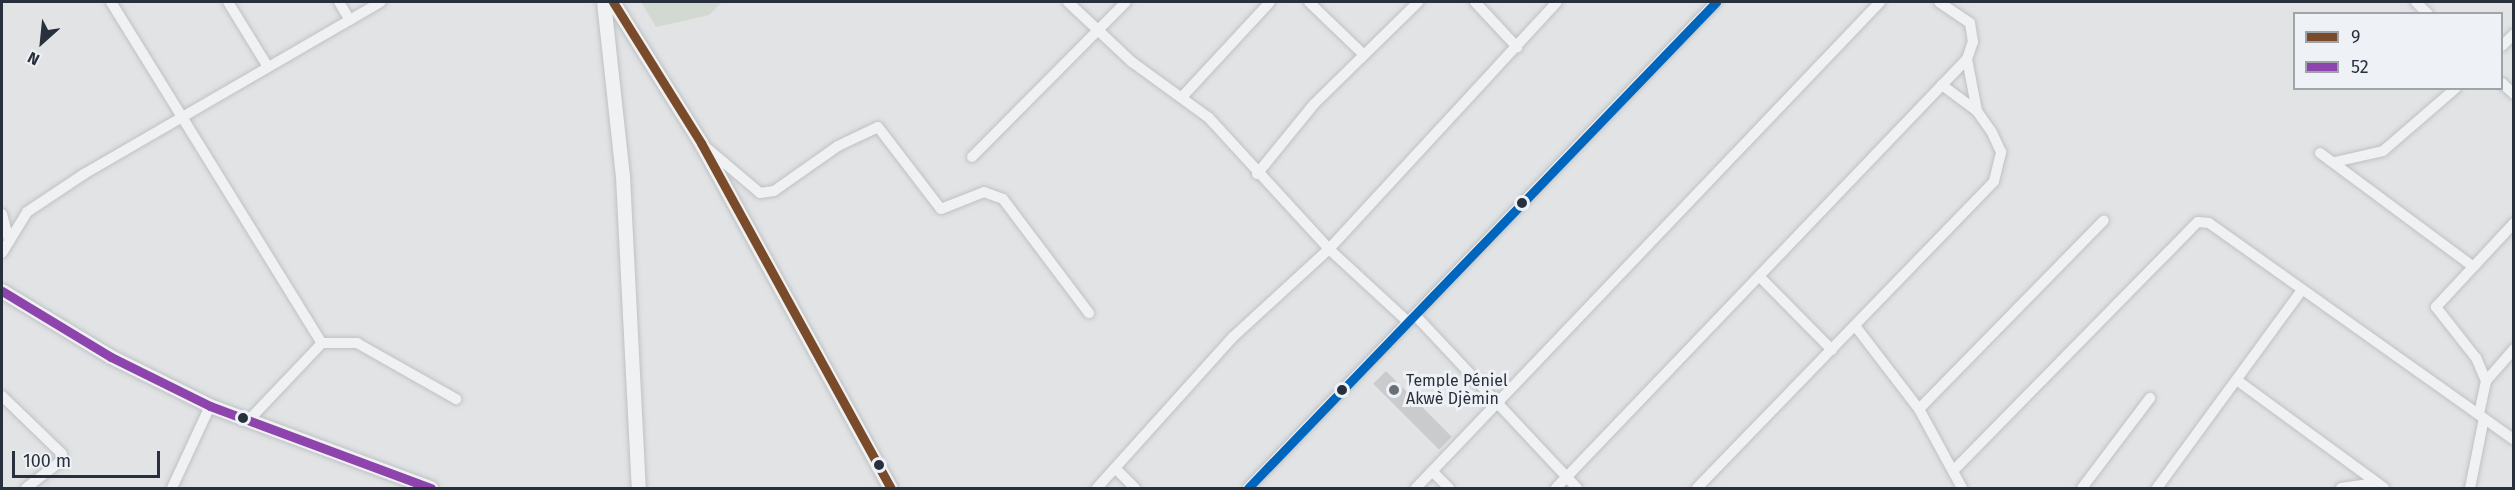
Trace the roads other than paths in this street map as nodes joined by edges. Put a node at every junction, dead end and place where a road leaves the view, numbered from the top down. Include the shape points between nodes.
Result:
1 (111, 2) edge
2 (228, 2) edge
3 (339, 2) edge
4 (381, 2) edge
5 (604, 2) edge
6 (613, 2) edge
7 (1068, 2) edge
8 (1126, 2) edge
9 (1270, 2) edge
10 (1309, 2) edge
11 (1418, 2) edge
12 (1475, 2) edge
13 (1557, 2) edge
14 (1716, 2) edge
15 (1880, 2) edge
16 (1939, 2) edge
17 (350, 20) junction
18 (1100, 30) junction
19 (2514, 34) edge
20 (2503, 45) edge
21 (1517, 47) junction
22 (1363, 54) junction
23 (1967, 59) junction
24 (268, 67) junction
25 (1942, 85) junction
26 (2454, 90) edge
27 (1182, 97) junction
28 (1977, 111) junction
29 (182, 117) junction
30 (701, 143) junction
31 (2320, 153) dead end
32 (972, 157) dead end
33 (2335, 162) junction
34 (1257, 174) junction
35 (2, 214) edge
36 (2104, 220) dead end
37 (2514, 223) edge
38 (9, 241) junction
39 (1329, 249) junction
40 (2, 253) edge
41 (2471, 265) junction
42 (1761, 278) junction
43 (2, 291) edge
44 (2301, 291) junction
45 (1089, 314) dead end
46 (1411, 318) junction
47 (1856, 327) junction
48 (322, 343) junction
49 (2514, 349) edge
50 (1832, 350) junction
51 (2238, 381) junction
52 (2486, 381) junction
53 (2, 396) edge
54 (2151, 398) dead end
55 (456, 399) dead end
56 (1494, 405) junction
57 (210, 406) junction
58 (1920, 409) junction
59 (2482, 416) junction
60 (248, 422) junction
61 (2514, 440) edge
62 (1116, 469) junction
63 (1432, 471) junction
64 (1953, 471) junction
65 (1566, 478) junction
66 (2380, 486) edge
67 (26, 489) edge
68 (172, 489) edge
69 (431, 489) edge
70 (639, 489) edge
71 (891, 489) edge
72 (1098, 489) edge
73 (1135, 489) edge
74 (1248, 489) edge
75 (1416, 489) edge
76 (1449, 489) edge
77 (1556, 489) edge
78 (1577, 489) edge
79 (1697, 489) edge
80 (1962, 489) edge
81 (2082, 489) edge
82 (2157, 489) edge
83 (2341, 489) edge
84 (2470, 489) edge

1 - 29 street
2 - 24 street
3 - 17 street
4 - 17 street
5 - 70 street via 623,177
6 - 30 street
7 - 18 street
8 - 18 street
9 - 27 street
10 - 22 street
11 - 22 street
12 - 21 street
13 - 21 street
14 - 46 street
15 - 56 street
16 - 23 street via 1970,23 1973,42
17 - 24 street
18 - 27 street
18 - 32 street via 1046,78
19 - 20 street
21 - 39 street
22 - 34 street
23 - 25 street
23 - 28 street
24 - 29 street
25 - 28 street
25 - 42 street
26 - 33 street via 2383,151
27 - 34 street via 1209,118
28 - 47 street via 2001,152 1994,181
29 - 38 street via 27,212
29 - 48 street
30 - 45 street via 760,193 774,191 838,146 878,127 941,209 984,192 1003,199
30 - 71 street
31 - 33 street
33 - 41 street
34 - 39 street
35 - 38 street
36 - 58 street
37 - 41 street
38 - 40 street
39 - 46 street
39 - 62 street via 1233,337
41 - 52 street via 2436,307 2476,358
42 - 50 street
42 - 65 street
43 - 57 street via 111,357
44 - 51 street
44 - 59 street
44 - 64 street via 2210,223 2190,225
46 - 56 street
46 - 74 street
47 - 50 street
47 - 58 street
48 - 55 street via 357,343
48 - 60 street
49 - 52 street
50 - 79 street
51 - 66 street
51 - 82 street
52 - 59 street
53 - 67 street via 62,456
54 - 81 street
56 - 63 street
56 - 65 street
57 - 60 street
57 - 68 street
58 - 64 street
59 - 61 street
59 - 84 street
60 - 69 street
62 - 72 street
62 - 73 street
63 - 75 street
63 - 76 street
64 - 80 street
65 - 77 street
65 - 78 street
66 - 83 street

